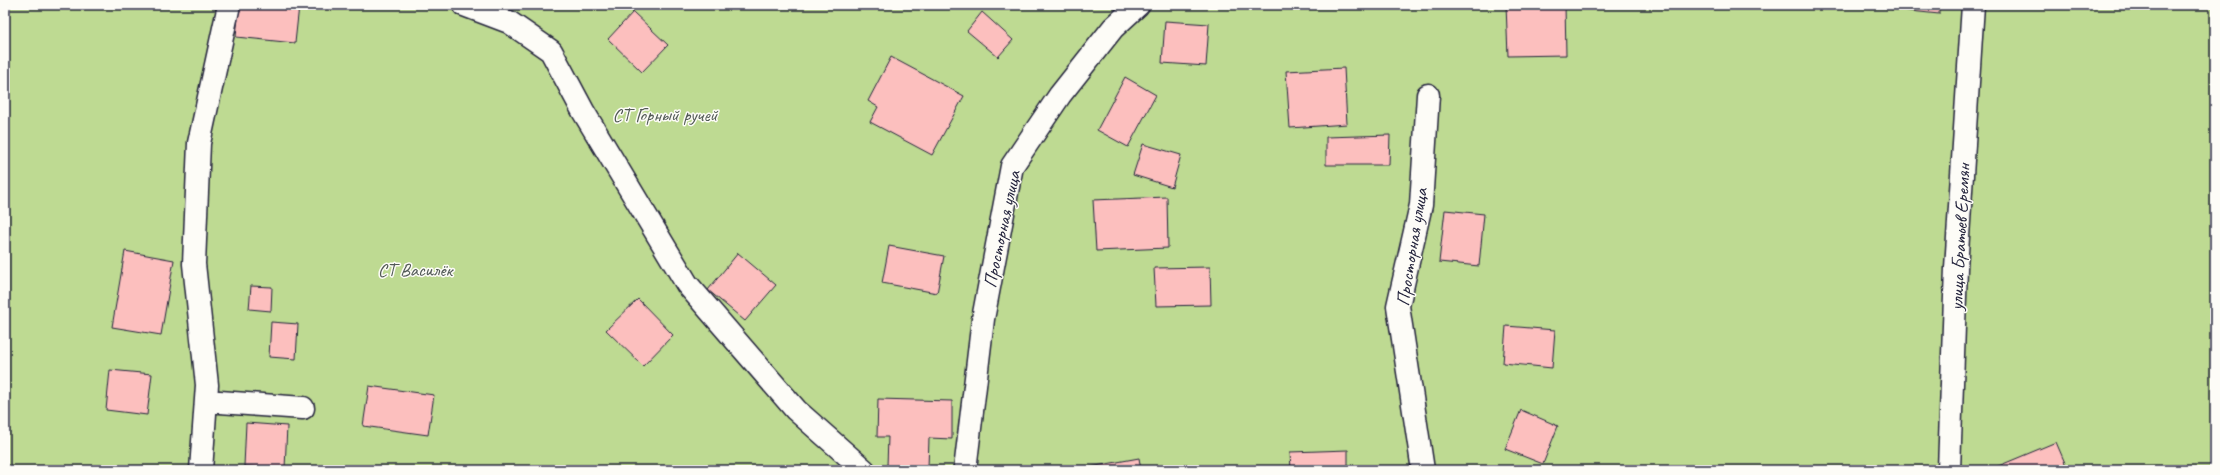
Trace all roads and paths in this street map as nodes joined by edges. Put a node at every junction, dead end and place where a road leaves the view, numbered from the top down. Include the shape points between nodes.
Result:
1 (229, 5) edge
2 (464, 5) edge
3 (1138, 5) edge
4 (1973, 5) edge
5 (1428, 95) dead end
6 (206, 401) junction
7 (303, 408) dead end
8 (201, 470) edge
9 (864, 470) edge
10 (965, 470) edge
11 (1423, 470) edge
12 (1949, 470) edge

1 - 6 street via 199,143 194,264 207,385
2 - 9 street via 510,22 551,51 583,111 687,284 796,410
3 - 10 street, Просторная улица via 1113,28 1060,95 1012,166 982,319
4 - 12 street, улица Братьев Еремян via 1956,268
5 - 11 street, Просторная улица via 1421,205 1398,306
6 - 7 street
6 - 8 street

